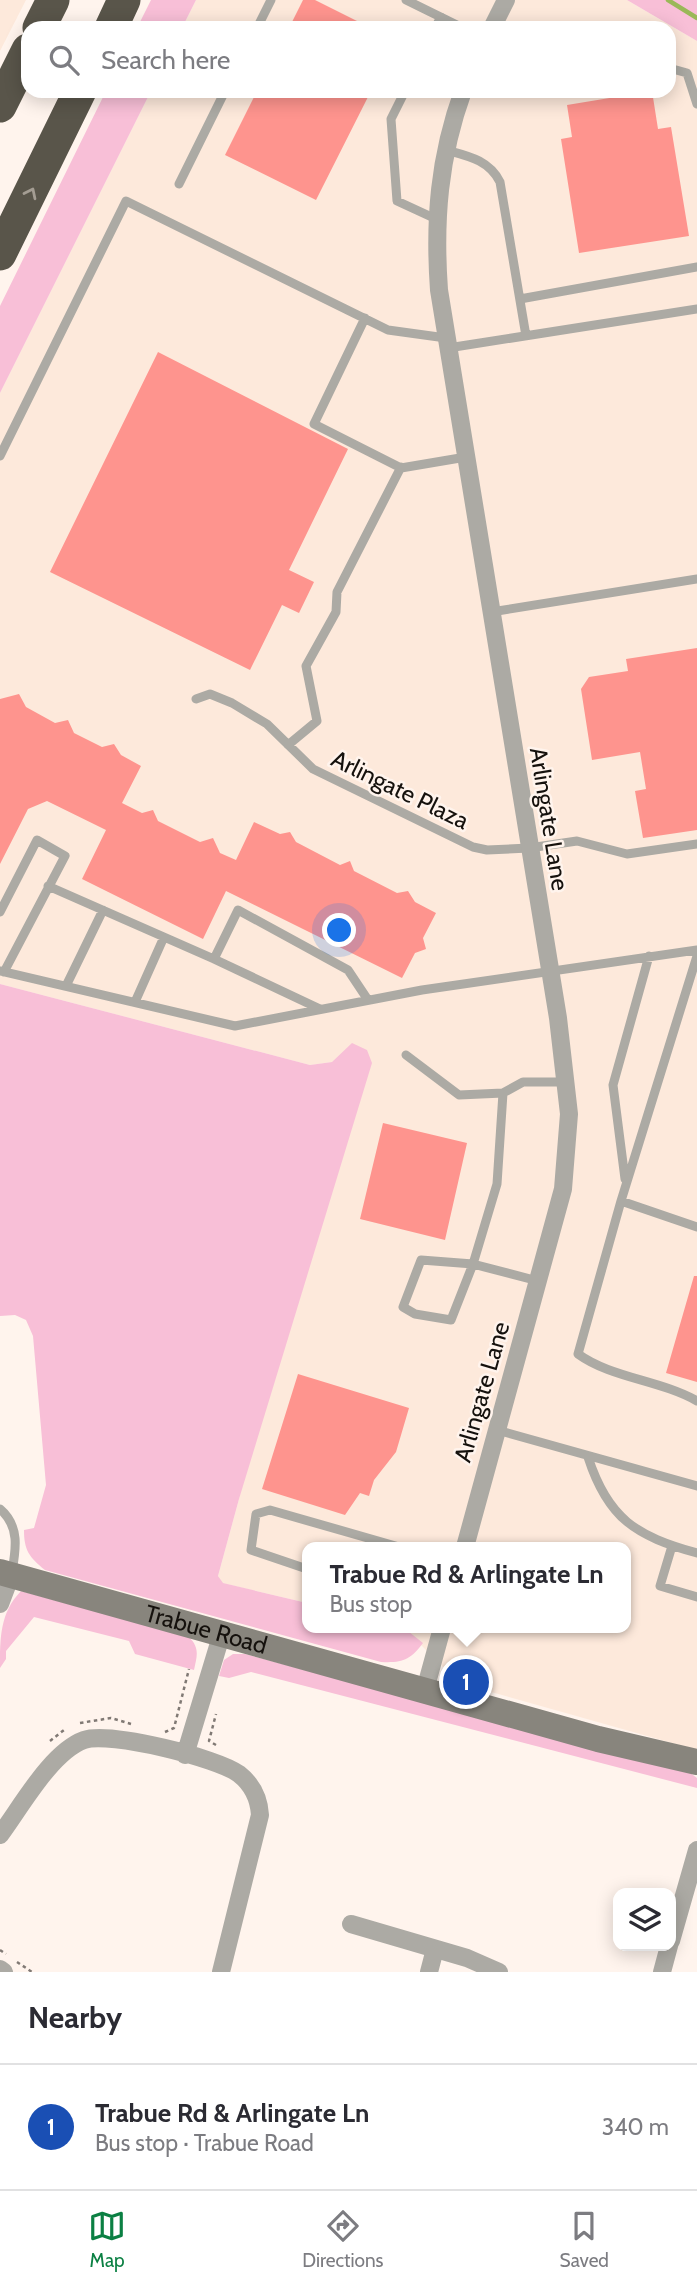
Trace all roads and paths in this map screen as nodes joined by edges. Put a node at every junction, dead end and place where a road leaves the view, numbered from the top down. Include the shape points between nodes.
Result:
1 (53, 0) edge
2 (124, 0) edge
3 (271, 0) edge
4 (406, 0) edge
5 (506, 0) edge
6 (441, 17) junction
7 (42, 21) edge
8 (114, 21) edge
9 (260, 21) edge
10 (439, 21) edge
11 (449, 21) edge
12 (496, 21) edge
13 (21, 64) edge
14 (676, 69) edge
15 (77, 98) edge
16 (222, 98) edge
17 (402, 98) edge
18 (461, 98) edge
19 (697, 104) edge
20 (0, 106) edge
21 (444, 149) junction
22 (179, 184) dead end
23 (436, 219) junction
24 (0, 254) edge
25 (697, 267) edge
26 (520, 299) junction
27 (697, 309) edge
28 (365, 318) junction
29 (526, 336) junction
30 (447, 343) junction
31 (0, 456) edge
32 (466, 457) junction
33 (401, 467) junction
34 (697, 579) edge
35 (491, 612) junction
36 (196, 699) dead end
37 (288, 745) junction
38 (697, 844) edge
39 (529, 848) junction
40 (48, 886) junction
41 (103, 910) junction
42 (0, 912) edge
43 (164, 937) junction
44 (697, 950) edge
45 (649, 956) junction
46 (697, 956) edge
47 (214, 960) junction
48 (2, 971) edge
49 (550, 971) junction
50 (66, 986) junction
51 (368, 1000) junction
52 (135, 1002) junction
53 (320, 1009) junction
54 (406, 1055) dead end
55 (567, 1082) junction
56 (503, 1094) junction
57 (626, 1183) junction
58 (621, 1201) junction
59 (697, 1227) edge
60 (473, 1264) junction
61 (538, 1281) junction
62 (697, 1401) edge
63 (497, 1430) junction
64 (588, 1457) junction
65 (697, 1486) edge
66 (0, 1509) edge
67 (382, 1542) edge
68 (466, 1542) edge
69 (672, 1546) junction
70 (697, 1553) edge
71 (302, 1568) edge
72 (6, 1574) edge
73 (697, 1597) edge
74 (0, 1604) edge
75 (222, 1633) junction
76 (441, 1633) edge
77 (425, 1690) junction
78 (185, 1755) junction
79 (697, 1762) edge
80 (0, 1835) edge
81 (697, 1850) edge
82 (676, 1923) edge
83 (352, 1924) dead end
84 (435, 1949) junction
85 (668, 1951) edge
86 (221, 1972) edge
87 (429, 1972) edge
88 (499, 1972) edge
89 (662, 1972) edge

1 - 7 highway
2 - 8 highway
3 - 9 lane
4 - 6 lane
5 - 12 street
6 - 10 lane
6 - 11 lane
13 - 20 highway
14 - 19 lane via 687,73
24 -> 15 highway
16 - 22 lane
17 - 23 lane via 391,119 397,201
18 - 21 street, Arlingate Lane
21 - 23 street, Arlingate Lane
21 - 26 lane via 479,160 500,182
23 - 30 street, Arlingate Lane
25 - 26 lane
26 - 29 lane
27 - 29 lane
28 - 30 lane via 388,330
28 - 31 lane via 126,201
28 - 33 lane via 314,424
29 - 30 lane
30 - 32 street, Arlingate Lane
32 - 33 lane
32 - 35 street, Arlingate Lane
33 - 37 lane via 337,592 336,612 306,666 317,721
34 - 35 lane
35 - 39 street, Arlingate Lane
36 - 37 lane, Arlingate Plaza via 210,694 225,699 267,724
37 - 39 lane, Arlingate Plaza via 313,769 456,840 487,850
38 - 39 lane, Arlingate Plaza via 626,854 577,841
39 - 49 street, Arlingate Lane
40 - 41 lane
40 - 42 lane via 65,856 37,840
40 - 48 lane
41 - 43 lane
41 - 50 lane
43 - 47 lane
43 - 52 lane
44 - 45 lane
45 - 49 lane
45 - 57 lane via 613,1085
46 - 57 lane
47 - 51 lane via 238,910 348,970
47 - 53 lane
48 - 50 lane
49 - 51 lane
49 - 55 street, Arlingate Lane
50 - 52 lane
51 - 53 lane
52 - 53 lane via 235,1026
54 - 56 lane via 459,1095
55 - 56 lane via 523,1082
55 - 61 street, Arlingate Lane via 563,1189
56 - 60 lane via 496,1184
57 - 58 lane
58 - 59 lane
58 - 62 lane via 578,1354 593,1364
60 - 60 lane via 421,1260 403,1307 415,1314 451,1320
60 - 61 lane
61 - 63 street, Arlingate Lane
63 - 64 lane
63 - 68 street, Arlingate Lane
64 - 65 lane
64 - 69 lane via 599,1490 629,1523 645,1536
66 - 72 lane via 16,1538
67 - 71 lane via 270,1510 256,1514 251,1550
69 - 70 lane
69 - 73 lane via 660,1586
72 - 74 street
72 - 75 main road, Trabue Road
75 - 77 main road, Trabue Road
75 - 78 street
76 - 77 street
77 - 79 main road, Trabue Road
78 - 80 street via 126,1739 85,1739 52,1764
78 - 86 street via 236,1772 255,1791 259,1803 259,1829
81 - 82 street
83 - 84 street
84 - 87 street
84 - 88 street
85 - 89 street

